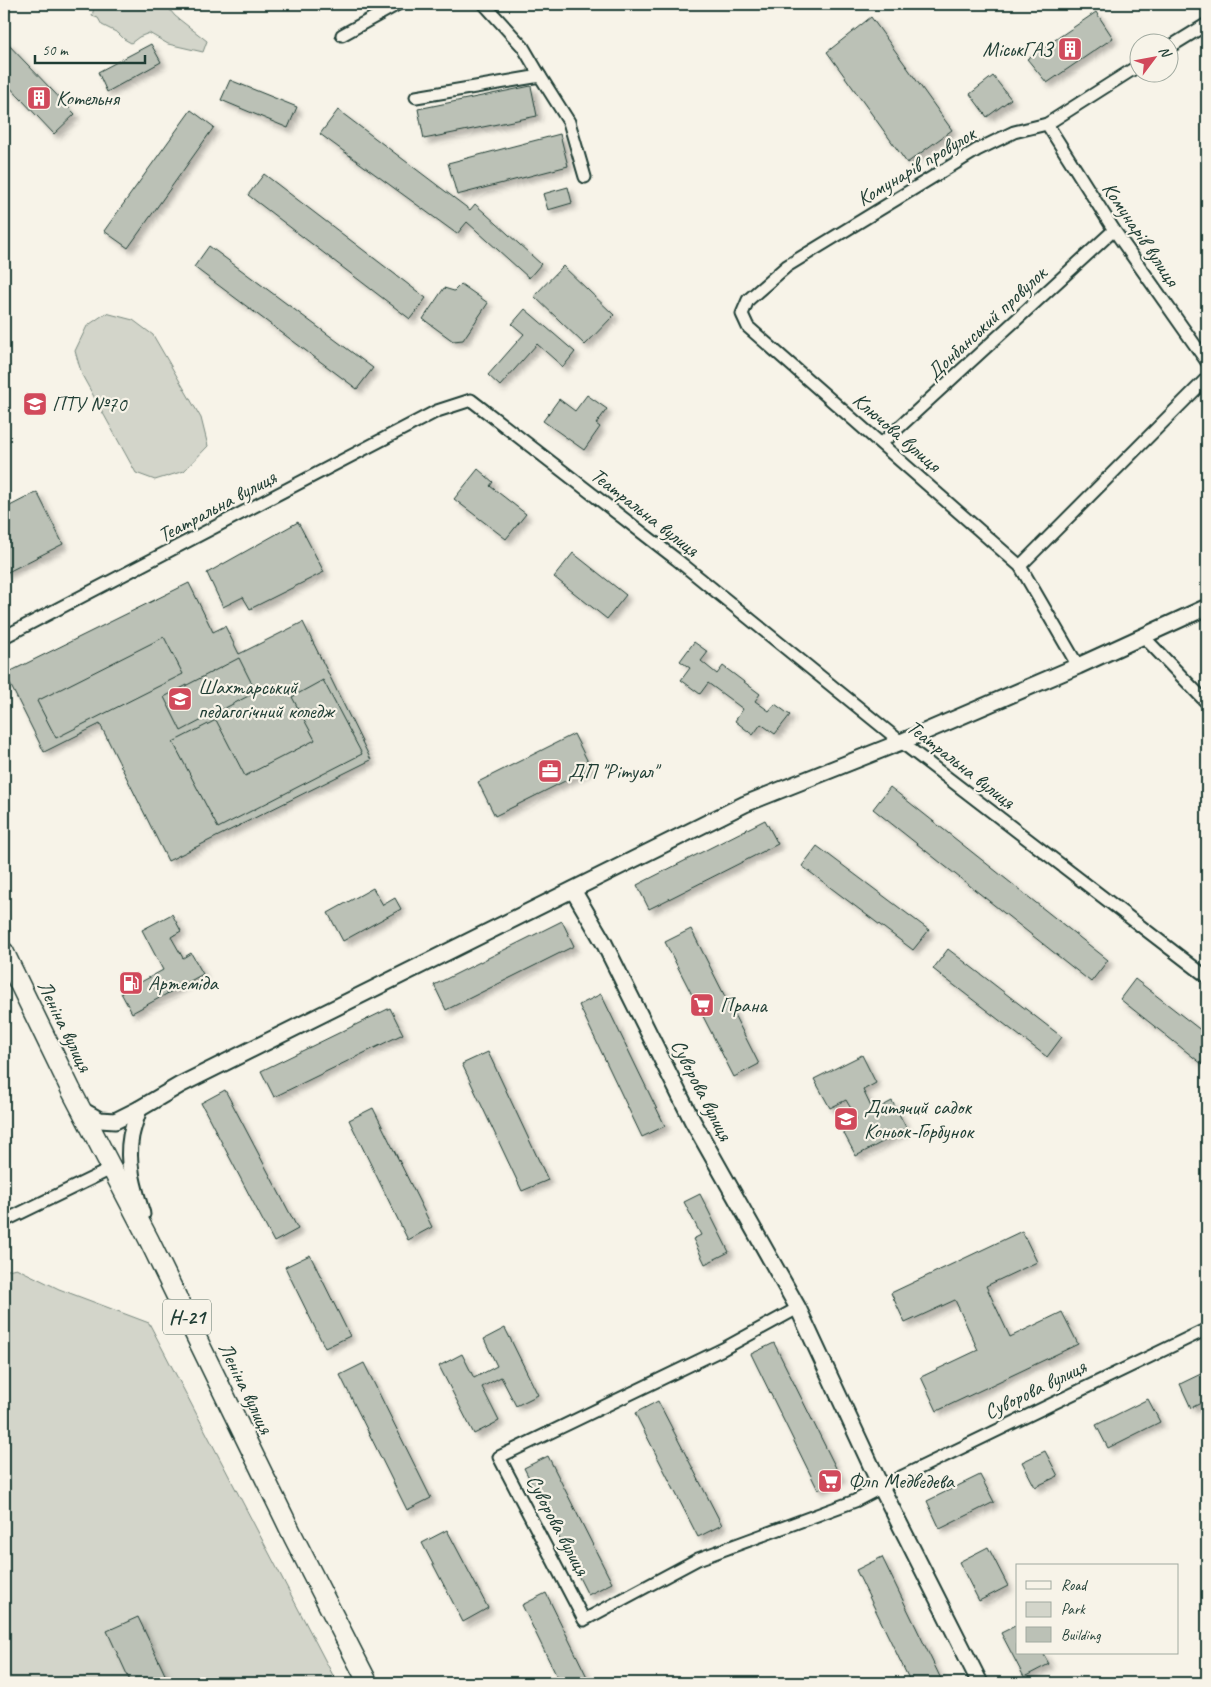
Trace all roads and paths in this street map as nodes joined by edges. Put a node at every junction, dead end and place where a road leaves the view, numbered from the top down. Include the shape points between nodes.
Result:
1 (398, 4) edge
2 (484, 4) edge
3 (1207, 24) edge
4 (342, 35) dead end
5 (1178, 42) edge
6 (1128, 72) edge
7 (540, 76) junction
8 (416, 97) dead end
9 (1047, 124) junction
10 (585, 177) dead end
11 (1114, 230) junction
12 (748, 327) joint
13 (1207, 362) edge
14 (1207, 378) edge
15 (882, 443) junction
16 (1020, 566) junction
17 (1207, 607) edge
18 (1143, 636) junction
19 (4, 637) edge
20 (1078, 666) junction
21 (1207, 703) edge
22 (901, 742) junction
23 (573, 890) junction
24 (4, 952) edge
25 (1207, 977) edge
26 (139, 1109) junction
27 (82, 1110) junction
28 (111, 1169) junction
29 (4, 1221) edge
30 (149, 1240) junction
31 (798, 1308) junction
32 (1207, 1329) edge
33 (881, 1487) junction
34 (368, 1683) edge
35 (980, 1683) edge

1 - 4 street
2 - 7 street via 522,47
3 - 5 street
6 - 9 street, Комунарів провулок
7 - 8 street
7 - 10 street via 569,122
9 - 11 street, Комунарів вулиця
9 - 12 street, Комунарів провулок via 1014,132 977,150 787,266 748,300 742,314
11 - 13 street, Комунарів вулиця
11 - 15 street, Донбанський провулок
12 - 15 street, Ключова вулиця
14 - 16 street
15 - 16 street, Ключова вулиця
16 - 20 street, Ключова вулиця
17 - 18 street
18 - 20 street
18 - 21 street
19 - 22 street, Театральна вулиця via 437,411 471,400 676,559
20 - 22 street
22 - 23 street via 745,804
22 - 25 street, Театральна вулиця
23 - 26 street via 188,1080
23 - 31 street, Суворова вулиця via 604,943 692,1120
24 - 27 main road, Леніна вулиця / Н-21
26 - 27 street via 115,1121 100,1120
26 - 30 street via 131,1136 129,1160 132,1183
27 - 28 main road, Леніна вулиця / Н-21
28 - 29 street
28 - 30 main road, Леніна вулиця / Н-21
30 - 34 main road, Леніна вулиця / Н-21
31 - 33 street, Суворова вулиця
31 - 33 street, Суворова вулиця via 723,1349 499,1457 584,1620 698,1559 855,1501
32 - 33 street, Суворова вулиця
33 - 35 street, Суворова вулиця

